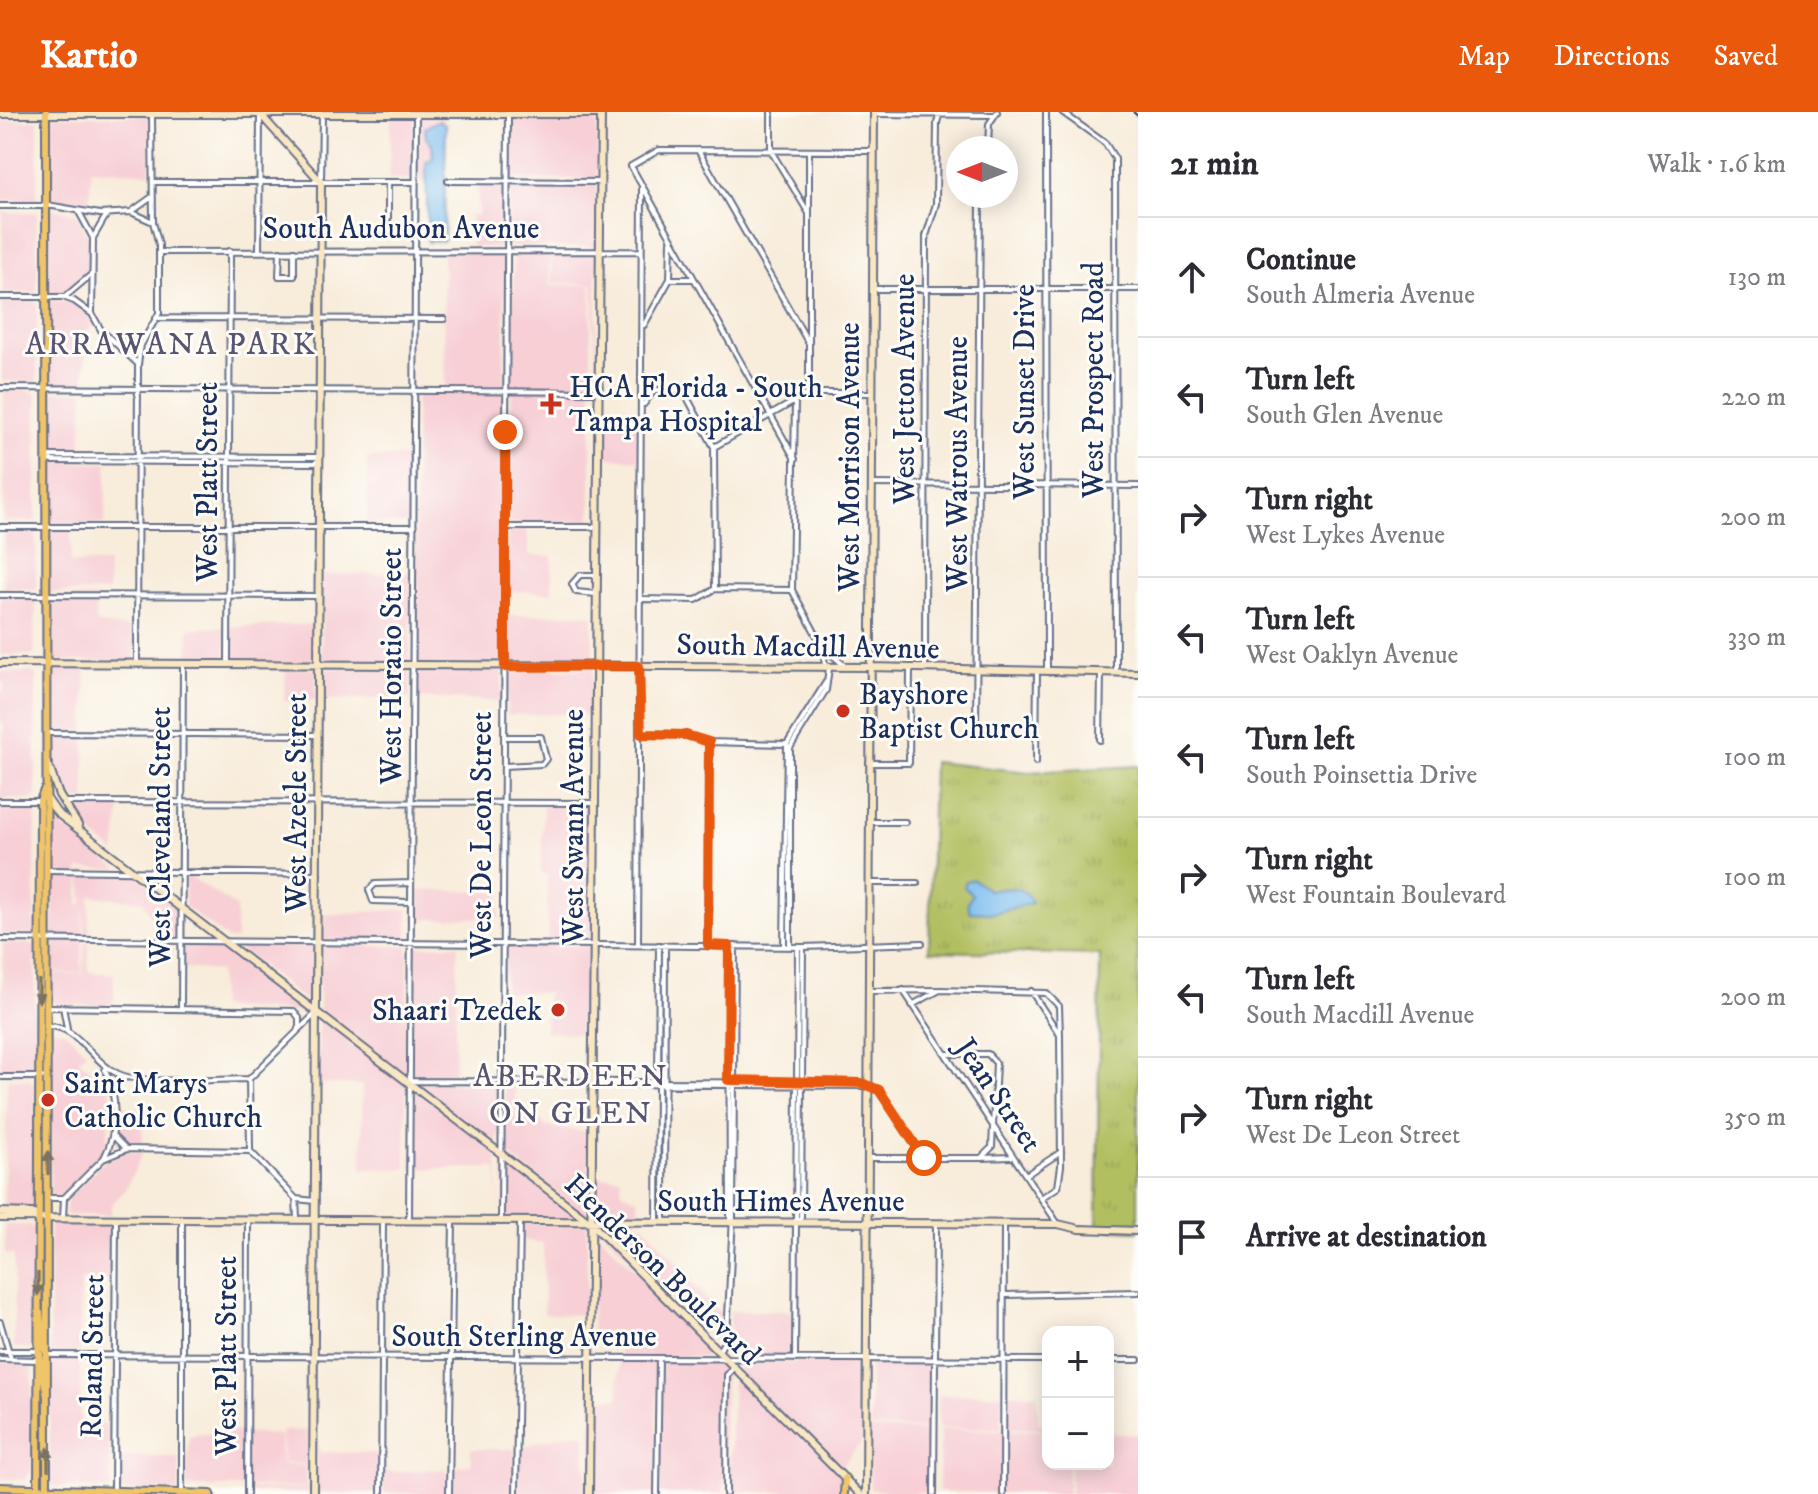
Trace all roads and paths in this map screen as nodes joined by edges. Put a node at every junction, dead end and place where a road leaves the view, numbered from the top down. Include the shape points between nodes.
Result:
1 (771, 112) edge
2 (1046, 112) edge
3 (1062, 112) edge
4 (46, 113) edge
5 (152, 113) edge
6 (260, 113) edge
7 (322, 113) edge
8 (416, 113) edge
9 (508, 113) edge
10 (601, 113) edge
11 (874, 113) edge
12 (940, 113) edge
13 (996, 113) edge
14 (0, 114) edge
15 (988, 136) edge
16 (698, 150) junction
17 (771, 151) junction
18 (809, 151) junction
19 (873, 151) junction
20 (259, 181) junction
21 (448, 181) dead end
22 (508, 181) junction
23 (153, 182) junction
24 (321, 182) junction
25 (388, 182) junction
26 (416, 182) junction
27 (600, 182) junction
28 (642, 187) junction
29 (153, 196) junction
30 (0, 206) edge
31 (46, 206) junction
32 (980, 208) edge
33 (79, 212) junction
34 (131, 212) junction
35 (107, 214) junction
36 (809, 214) junction
37 (388, 219) dead end
38 (153, 222) junction
39 (93, 238) junction
40 (671, 239) junction
41 (507, 249) junction
42 (599, 249) junction
43 (294, 250) junction
44 (321, 250) junction
45 (415, 250) junction
46 (230, 251) junction
47 (259, 251) junction
48 (280, 251) junction
49 (642, 251) junction
50 (160, 252) junction
51 (92, 274) junction
52 (670, 279) junction
53 (694, 279) junction
54 (980, 288) junction
55 (872, 289) junction
56 (926, 289) junction
57 (1046, 289) junction
58 (1115, 289) junction
59 (1138, 289) edge
60 (0, 297) edge
61 (46, 297) junction
62 (63, 297) junction
63 (92, 314) junction
64 (158, 318) junction
65 (415, 319) junction
66 (444, 319) dead end
67 (229, 320) junction
68 (321, 320) junction
69 (643, 327) junction
70 (146, 335) junction
71 (117, 342) junction
72 (809, 343) junction
73 (138, 364) junction
74 (0, 388) edge
75 (46, 388) junction
76 (138, 388) junction
77 (229, 389) junction
78 (321, 390) junction
79 (414, 390) junction
80 (506, 390) junction
81 (643, 390) junction
82 (654, 390) junction
83 (598, 392) junction
84 (809, 393) junction
85 (871, 393) junction
86 (795, 401) junction
87 (642, 406) junction
88 (771, 414) junction
89 (714, 447) junction
90 (46, 456) junction
91 (138, 457) junction
92 (229, 458) junction
93 (320, 459) junction
94 (795, 459) junction
95 (979, 483) junction
96 (871, 484) junction
97 (925, 484) junction
98 (1046, 484) junction
99 (1115, 485) junction
100 (1138, 486) edge
101 (138, 526) junction
102 (229, 526) junction
103 (319, 526) junction
104 (0, 527) edge
105 (45, 527) junction
106 (414, 527) junction
107 (506, 527) junction
108 (597, 527) junction
109 (596, 575) junction
110 (715, 589) junction
111 (792, 590) junction
112 (138, 594) junction
113 (596, 594) junction
114 (0, 595) edge
115 (45, 595) junction
116 (228, 595) junction
117 (319, 596) junction
118 (642, 599) junction
119 (823, 647) junction
120 (0, 663) edge
121 (45, 663) junction
122 (137, 664) junction
123 (183, 665) junction
124 (228, 665) junction
125 (596, 666) junction
126 (639, 666) junction
127 (319, 667) junction
128 (413, 667) junction
129 (505, 667) junction
130 (870, 667) junction
131 (827, 668) junction
132 (847, 668) junction
133 (910, 669) junction
134 (925, 669) junction
135 (977, 670) junction
136 (1037, 671) junction
137 (1047, 671) junction
138 (1101, 672) junction
139 (1116, 673) junction
140 (1138, 673) edge
141 (976, 731) dead end
142 (44, 733) junction
143 (183, 733) junction
144 (641, 734) junction
145 (319, 735) junction
146 (504, 737) junction
147 (1100, 740) dead end
148 (709, 742) junction
149 (789, 744) junction
150 (44, 753) junction
151 (1036, 762) dead end
152 (869, 763) junction
153 (504, 766) junction
154 (44, 790) junction
155 (0, 801) edge
156 (40, 801) junction
157 (62, 802) junction
158 (183, 802) junction
159 (318, 803) junction
160 (412, 803) junction
161 (504, 803) junction
162 (595, 803) junction
163 (869, 822) junction
164 (905, 822) dead end
165 (80, 828) junction
166 (48, 870) junction
167 (135, 871) junction
168 (182, 871) junction
169 (318, 874) junction
170 (411, 883) junction
171 (869, 883) junction
172 (917, 883) dead end
173 (411, 902) junction
174 (182, 907) junction
175 (0, 939) edge
176 (40, 939) junction
177 (49, 939) junction
178 (182, 941) junction
179 (228, 942) junction
180 (502, 942) junction
181 (317, 943) junction
182 (922, 943) dead end
183 (410, 944) junction
184 (595, 944) junction
185 (869, 944) junction
186 (638, 945) junction
187 (662, 945) junction
188 (708, 945) junction
189 (732, 946) junction
190 (787, 946) junction
191 (801, 947) junction
192 (903, 990) junction
193 (940, 990) junction
194 (868, 991) junction
195 (1031, 991) junction
196 (912, 1005) junction
197 (48, 1007) junction
198 (63, 1007) junction
199 (181, 1009) junction
200 (316, 1012) junction
201 (48, 1026) junction
202 (299, 1029) junction
203 (68, 1030) junction
204 (1060, 1035) junction
205 (945, 1053) junction
206 (104, 1068) junction
207 (0, 1077) edge
208 (39, 1077) junction
209 (48, 1077) junction
210 (127, 1077) junction
211 (249, 1079) junction
212 (501, 1080) junction
213 (409, 1081) junction
214 (593, 1081) junction
215 (662, 1083) junction
216 (731, 1084) junction
217 (800, 1084) junction
218 (868, 1088) junction
219 (114, 1092) junction
220 (994, 1129) junction
221 (113, 1136) junction
222 (127, 1149) junction
223 (250, 1151) junction
224 (500, 1151) junction
225 (1061, 1152) junction
226 (1012, 1157) junction
227 (869, 1158) junction
228 (924, 1158) junction
229 (981, 1158) junction
230 (103, 1159) junction
231 (1026, 1175) junction
232 (48, 1198) junction
233 (64, 1198) junction
234 (1041, 1198) junction
235 (296, 1199) junction
236 (315, 1201) junction
237 (0, 1215) edge
238 (38, 1217) junction
239 (48, 1217) junction
240 (63, 1218) junction
241 (116, 1218) junction
242 (182, 1219) junction
243 (248, 1219) junction
244 (297, 1220) junction
245 (315, 1220) junction
246 (383, 1220) junction
247 (409, 1220) junction
248 (453, 1221) junction
249 (501, 1222) junction
250 (520, 1222) junction
251 (590, 1222) junction
252 (661, 1222) junction
253 (730, 1222) junction
254 (797, 1222) junction
255 (868, 1224) junction
256 (936, 1224) junction
257 (1004, 1224) junction
258 (1058, 1224) junction
259 (1138, 1231) edge
260 (1138, 1292) edge
261 (1006, 1295) junction
262 (38, 1310) junction
263 (0, 1322) edge
264 (0, 1351) edge
265 (7, 1351) junction
266 (38, 1351) junction
267 (719, 1351) junction
268 (48, 1355) junction
269 (113, 1355) junction
270 (182, 1355) junction
271 (248, 1356) junction
272 (314, 1356) junction
273 (383, 1357) junction
274 (451, 1358) junction
275 (0, 1359) edge
276 (11, 1359) junction
277 (517, 1359) junction
278 (589, 1359) junction
279 (659, 1359) junction
280 (727, 1359) junction
281 (795, 1359) junction
282 (866, 1359) junction
283 (38, 1360) junction
284 (935, 1360) junction
285 (1005, 1360) junction
286 (1042, 1360) edge
287 (1114, 1360) edge
288 (1138, 1360) edge
289 (734, 1366) junction
290 (48, 1399) junction
291 (845, 1478) junction
292 (0, 1487) edge
293 (38, 1491) edge
294 (47, 1491) edge
295 (113, 1494) edge
296 (182, 1494) edge
297 (211, 1494) edge
298 (247, 1494) edge
299 (313, 1494) edge
300 (381, 1494) edge
301 (449, 1494) edge
302 (516, 1494) edge
303 (589, 1494) edge
304 (657, 1494) edge
305 (726, 1494) edge
306 (844, 1494) edge
307 (863, 1494) edge
308 (934, 1494) edge
309 (1003, 1494) edge

1 - 17 street
2 - 57 street, West Sunset Drive
3 - 58 street, West Prospect Road via 1105,143 1115,159
4 - 5 street
4 - 14 street
4 - 31 main road
5 - 6 street
5 - 23 street
6 - 7 street
6 - 20 street
6 - 24 street
7 - 8 street
7 - 24 street, West Azeele Street
8 - 9 street
8 - 26 street, West Horatio Street
9 - 10 street
9 - 22 street, West De Leon Street
10 - 27 street, West Swann Avenue
11 - 12 street
11 - 19 street, West Morrison Avenue
12 - 13 street
12 - 56 street, West Jetton Avenue via 936,204 926,236
13 - 15 street
16 - 17 street
16 - 28 street via 659,150 631,166
16 - 72 street
17 - 18 street
17 - 36 street
18 - 19 street
18 - 36 street
19 - 55 street, West Morrison Avenue
20 - 23 street
20 - 24 street
20 - 47 street
21 - 22 street
22 - 27 street
22 - 41 street, West De Leon Street
23 - 29 street
24 - 25 street
24 - 44 street, West Azeele Street
25 - 26 street
25 - 37 street
26 - 45 street, West Horatio Street
27 - 42 street, West Swann Avenue
28 - 40 street
28 - 49 street
29 - 34 street
29 - 38 street
30 - 31 street
31 - 33 street
31 - 61 main road
32 - 54 street, West Watrous Avenue
33 - 35 street
33 - 39 street
34 - 35 street
34 - 38 street
35 - 39 street
36 - 72 street
38 - 50 street
39 - 51 street
40 - 52 street
40 - 53 street
41 - 42 street, South Audubon Avenue
41 - 45 street, South Audubon Avenue
41 - 80 street, West De Leon Street
42 - 49 street, South Audubon Avenue
42 - 83 street, West Swann Avenue
43 - 44 street, South Audubon Avenue
43 - 48 street, South Audubon Avenue
43 - 48 street via 294,276 279,276
44 - 45 street, South Audubon Avenue
44 - 68 street, West Azeele Street
45 - 65 street, West Horatio Street
46 - 47 street, South Audubon Avenue
46 - 50 street, South Audubon Avenue
46 - 67 street, West Platt Street
47 - 48 street, South Audubon Avenue
49 - 69 street
50 - 64 street
51 - 62 street
51 - 63 street
52 - 53 street
52 - 69 street
53 - 88 street
54 - 56 street
54 - 57 street
54 - 95 street, West Watrous Avenue
55 - 56 street
55 - 85 street, West Morrison Avenue
56 - 97 street, West Jetton Avenue
57 - 58 street
57 - 98 street, West Sunset Drive
58 - 59 street
58 - 99 street, West Prospect Road
60 - 61 street
61 - 62 street
61 - 75 main road
62 - 63 street
63 - 71 street
64 - 67 street
64 - 70 street, West Cleveland Street
65 - 66 street
65 - 68 street
65 - 79 street, West Horatio Street
67 - 68 street
67 - 77 street, West Platt Street
68 - 78 street, West Azeele Street
69 - 81 street
70 - 71 street
70 - 73 street, West Cleveland Street
71 - 73 street
72 - 84 street
73 - 76 street, West Cleveland Street
74 - 75 street
75 - 76 street
75 - 90 main road
76 - 77 street
76 - 91 street, West Cleveland Street
77 - 78 street
77 - 92 street, West Platt Street
78 - 79 street
78 - 93 street, West Azeele Street
79 - 80 street
79 - 106 street, West Horatio Street
80 - 83 street
80 - 107 street, West De Leon Street
81 - 82 street
81 - 87 street
82 - 87 street
82 - 89 street via 683,390
83 - 108 street, West Swann Avenue
84 - 85 street
84 - 86 street
85 - 96 street, West Morrison Avenue
86 - 88 street
86 - 94 street
87 - 118 street
88 - 89 street
88 - 94 street
89 - 110 street
90 - 91 street via 52,461
90 - 105 main road
91 - 92 street
91 - 101 street, West Cleveland Street
92 - 93 street via 315,463
92 - 102 street, West Platt Street
93 - 103 street, West Azeele Street
94 - 111 street
95 - 97 street
95 - 98 street
95 - 135 street, West Watrous Avenue
96 - 97 street
96 - 130 street, West Morrison Avenue
97 - 134 street, West Jetton Avenue
98 - 99 street
98 - 137 street, West Sunset Drive
99 - 100 street
99 - 139 street, West Prospect Road
101 - 102 street
101 - 105 street
101 - 112 street, West Cleveland Street
102 - 103 street
102 - 116 street, West Platt Street
103 - 106 street
103 - 117 street, West Azeele Street
104 - 105 street
105 - 115 main road
106 - 128 street, West Horatio Street
107 - 108 street
107 - 129 street, West De Leon Street
108 - 109 street, West Swann Avenue
109 - 113 street, West Swann Avenue
109 - 113 street via 580,575 572,584 576,592
110 - 111 street
110 - 118 street via 696,600
111 - 119 street
112 - 115 street
112 - 116 street
112 - 122 street, West Cleveland Street
113 - 125 street, West Swann Avenue
114 - 115 street
115 - 121 main road
116 - 117 street
116 - 124 street, West Platt Street
117 - 127 street, West Azeele Street
118 - 126 street
119 - 131 street
119 - 132 street
120 - 121 street, South Macdill Avenue
121 - 122 street, South Macdill Avenue
121 - 142 main road
122 - 123 street, South Macdill Avenue
123 - 124 street, South Macdill Avenue
123 - 143 street, West Cleveland Street
124 - 127 street, South Macdill Avenue
125 - 126 street, South Macdill Avenue
125 - 129 street, South Macdill Avenue
125 - 162 street, West Swann Avenue
126 - 131 street, South Macdill Avenue
126 - 144 street
127 - 128 street, South Macdill Avenue
127 - 145 street, West Azeele Street
128 - 129 street, South Macdill Avenue
128 - 160 street, West Horatio Street
129 - 146 street, West De Leon Street
130 - 132 street, South Macdill Avenue
130 - 133 street, South Macdill Avenue
130 - 152 street, West Morrison Avenue
131 - 132 street, South Macdill Avenue
131 - 149 street via 827,680
133 - 134 street, South Macdill Avenue
133 - 152 street via 909,763
134 - 135 street, South Macdill Avenue
135 - 136 street, South Macdill Avenue
135 - 141 street, West Watrous Avenue
136 - 137 street, South Macdill Avenue
136 - 151 street
137 - 138 street, South Macdill Avenue
138 - 139 street, South Macdill Avenue
138 - 147 street
139 - 140 street, South Macdill Avenue
142 - 143 street
142 - 150 main road
143 - 145 street
143 - 158 street, West Cleveland Street
144 - 148 street via 686,735
144 - 186 street
145 - 159 street, West Azeele Street
146 - 153 street, West De Leon Street
146 - 153 street via 541,737 546,759 542,764
148 - 149 street
148 - 188 street
149 - 190 street
150 - 154 main road
150 - 157 street, Henderson Boulevard
152 - 163 street, West Morrison Avenue
153 - 161 street, West De Leon Street
154 - 156 main road
154 - 165 street, Henderson Boulevard via 54,811
154 - 166 main road
155 - 156 street
156 - 176 main road
157 - 158 street
157 - 165 street, Henderson Boulevard
158 - 159 street
158 - 168 street, West Cleveland Street
159 - 160 street
159 - 169 street, West Azeele Street
160 - 161 street
160 - 170 street, West Horatio Street
161 - 162 street
161 - 180 street, West De Leon Street
162 - 184 street, West Swann Avenue
163 - 164 street
163 - 171 street, West Morrison Avenue
165 - 167 street, Henderson Boulevard
166 - 167 street
166 - 177 main road
167 - 168 street
167 - 174 street, Henderson Boulevard
168 - 169 street
168 - 174 street, West Cleveland Street
169 - 181 street, West Azeele Street
170 - 173 street, West Horatio Street
170 - 173 street via 375,884 369,890 373,901
171 - 172 street
171 - 185 street, West Morrison Avenue
173 - 183 street, West Horatio Street
174 - 178 street, West Cleveland Street
174 - 179 street, Henderson Boulevard
175 - 176 street
176 - 177 street
176 -> 208 main road
177 - 178 street
177 - 197 main road
178 - 179 street
178 - 199 street, West Cleveland Street
179 - 181 street
179 - 200 street, Henderson Boulevard
180 - 183 street
180 - 184 street
180 - 212 street, West De Leon Street
181 - 183 street
181 - 200 street, West Azeele Street
182 - 185 street
183 - 213 street, West Horatio Street
184 - 186 street
184 - 214 street, West Swann Avenue
185 - 191 street
185 - 194 street, West Morrison Avenue
186 - 187 street
187 - 188 street
187 - 215 street
188 - 189 street
189 - 190 street
189 - 216 street
190 - 191 street
191 - 217 street
192 - 193 street
192 - 194 street
192 - 196 street, Jean Street
193 - 195 street
193 - 196 street
194 - 218 street, West Morrison Avenue
195 - 204 street
195 - 204 street via 1046,993 1059,1006
196 - 205 street, Jean Street
197 - 198 street
197 - 201 main road
198 - 199 street
198 - 203 street
199 - 202 street via 294,1011
200 - 202 street
200 - 213 street, Henderson Boulevard
200 - 236 street, West Azeele Street
201 - 203 street
201 - 209 main road
202 - 211 street
203 - 206 street
204 - 225 street
205 - 220 street, Jean Street
205 - 220 street via 988,1054 996,1063
206 - 210 street
206 - 219 street
207 - 208 street
208 - 209 street
208 - 238 main road
232 -> 209 main road
210 - 211 street
210 - 219 street via 118,1081
211 - 223 street
212 - 213 street
212 - 214 street
212 - 224 street, West De Leon Street
213 - 224 street, Henderson Boulevard
213 - 247 street, West Horatio Street
214 - 215 street
214 - 251 street, West Swann Avenue
215 - 216 street
215 - 252 street
216 - 217 street
216 - 253 street
217 - 218 street
217 - 254 street
218 - 227 street, West Morrison Avenue
218 - 228 street via 879,1090
219 - 221 street
220 - 226 street, Jean Street
220 - 229 street via 992,1147
221 - 222 street
221 - 230 street
222 - 223 street
222 - 230 street
223 - 235 street
224 - 249 street, West De Leon Street
224 - 251 street, Henderson Boulevard
225 - 231 street
225 - 234 street via 1058,1187
226 - 229 street
226 - 231 street, Jean Street
227 - 228 street
227 - 255 street, West Morrison Avenue
228 - 229 street
230 - 233 street
231 - 234 street, Jean Street
232 - 233 street
232 - 239 main road
233 - 240 street
234 - 258 street, Jean Street
235 - 236 street
235 - 244 street
236 - 245 street, West Azeele Street
237 - 238 street, South Himes Avenue
238 - 239 street, South Himes Avenue
238 -> 262 main road
239 - 240 street, South Himes Avenue
239 - 268 main road
240 - 241 street, South Himes Avenue
241 - 242 street, South Himes Avenue
241 - 269 street, Roland Street
242 - 243 street, South Himes Avenue
242 - 270 street
243 - 244 street, South Himes Avenue
243 - 271 street, West Platt Street
244 - 245 street, South Himes Avenue
245 - 246 street, South Himes Avenue
245 - 272 street, West Azeele Street
246 - 247 street, South Himes Avenue
246 - 273 street
247 - 248 street, South Himes Avenue
248 - 249 street, South Himes Avenue
248 - 274 street
249 - 250 street, South Himes Avenue
250 - 251 street, South Himes Avenue
250 - 277 street
251 - 252 street, South Himes Avenue
251 - 267 street, Henderson Boulevard
251 - 278 street, West Swann Avenue
252 - 253 street, South Himes Avenue
253 - 254 street, South Himes Avenue
253 - 267 street via 726,1343
254 - 255 street, South Himes Avenue
254 - 281 street
255 - 256 street, South Himes Avenue
255 - 282 street, West Morrison Avenue
256 - 257 street, South Himes Avenue
256 - 284 street
257 - 258 street, South Himes Avenue
257 - 261 street
258 - 259 street, South Himes Avenue
260 - 261 street
261 - 285 street
262 - 266 main road
262 - 268 main road
263 - 265 street
264 - 265 street
265 - 266 street
265 - 276 street
266 - 283 main road
266 - 290 main road
267 - 280 street, Henderson Boulevard
268 - 269 street, South Sterling Avenue
268 - 290 main road
269 - 270 street, South Sterling Avenue
269 - 295 street, Roland Street
270 - 271 street, South Sterling Avenue
270 - 296 street
271 - 272 street, South Sterling Avenue
271 - 298 street, West Platt Street
272 - 273 street, South Sterling Avenue
272 - 299 street, West Azeele Street
273 - 274 street, South Sterling Avenue
273 - 300 street
274 - 277 street, South Sterling Avenue
274 - 301 street
275 - 276 street
276 - 283 street
277 - 278 street, South Sterling Avenue
277 - 302 street
278 - 279 street, South Sterling Avenue
278 - 303 street, West Swann Avenue
279 - 280 street, South Sterling Avenue
279 - 304 street
280 - 281 street, South Sterling Avenue
280 - 289 street, Henderson Boulevard
281 - 282 street, South Sterling Avenue
282 - 284 street, South Sterling Avenue
282 - 307 street, West Morrison Avenue
283 - 293 main road
284 - 285 street, South Sterling Avenue
284 - 308 street
285 - 286 street, South Sterling Avenue
285 - 309 street
287 - 288 street
289 - 291 street, Henderson Boulevard
289 - 305 street via 728,1373 726,1398
294 -> 290 main road
291 - 306 main road
291 - 307 street, Henderson Boulevard
292 - 293 main road
293 - 294 main road
294 - 295 main road via 97,1489
295 - 296 main road
296 - 297 main road

